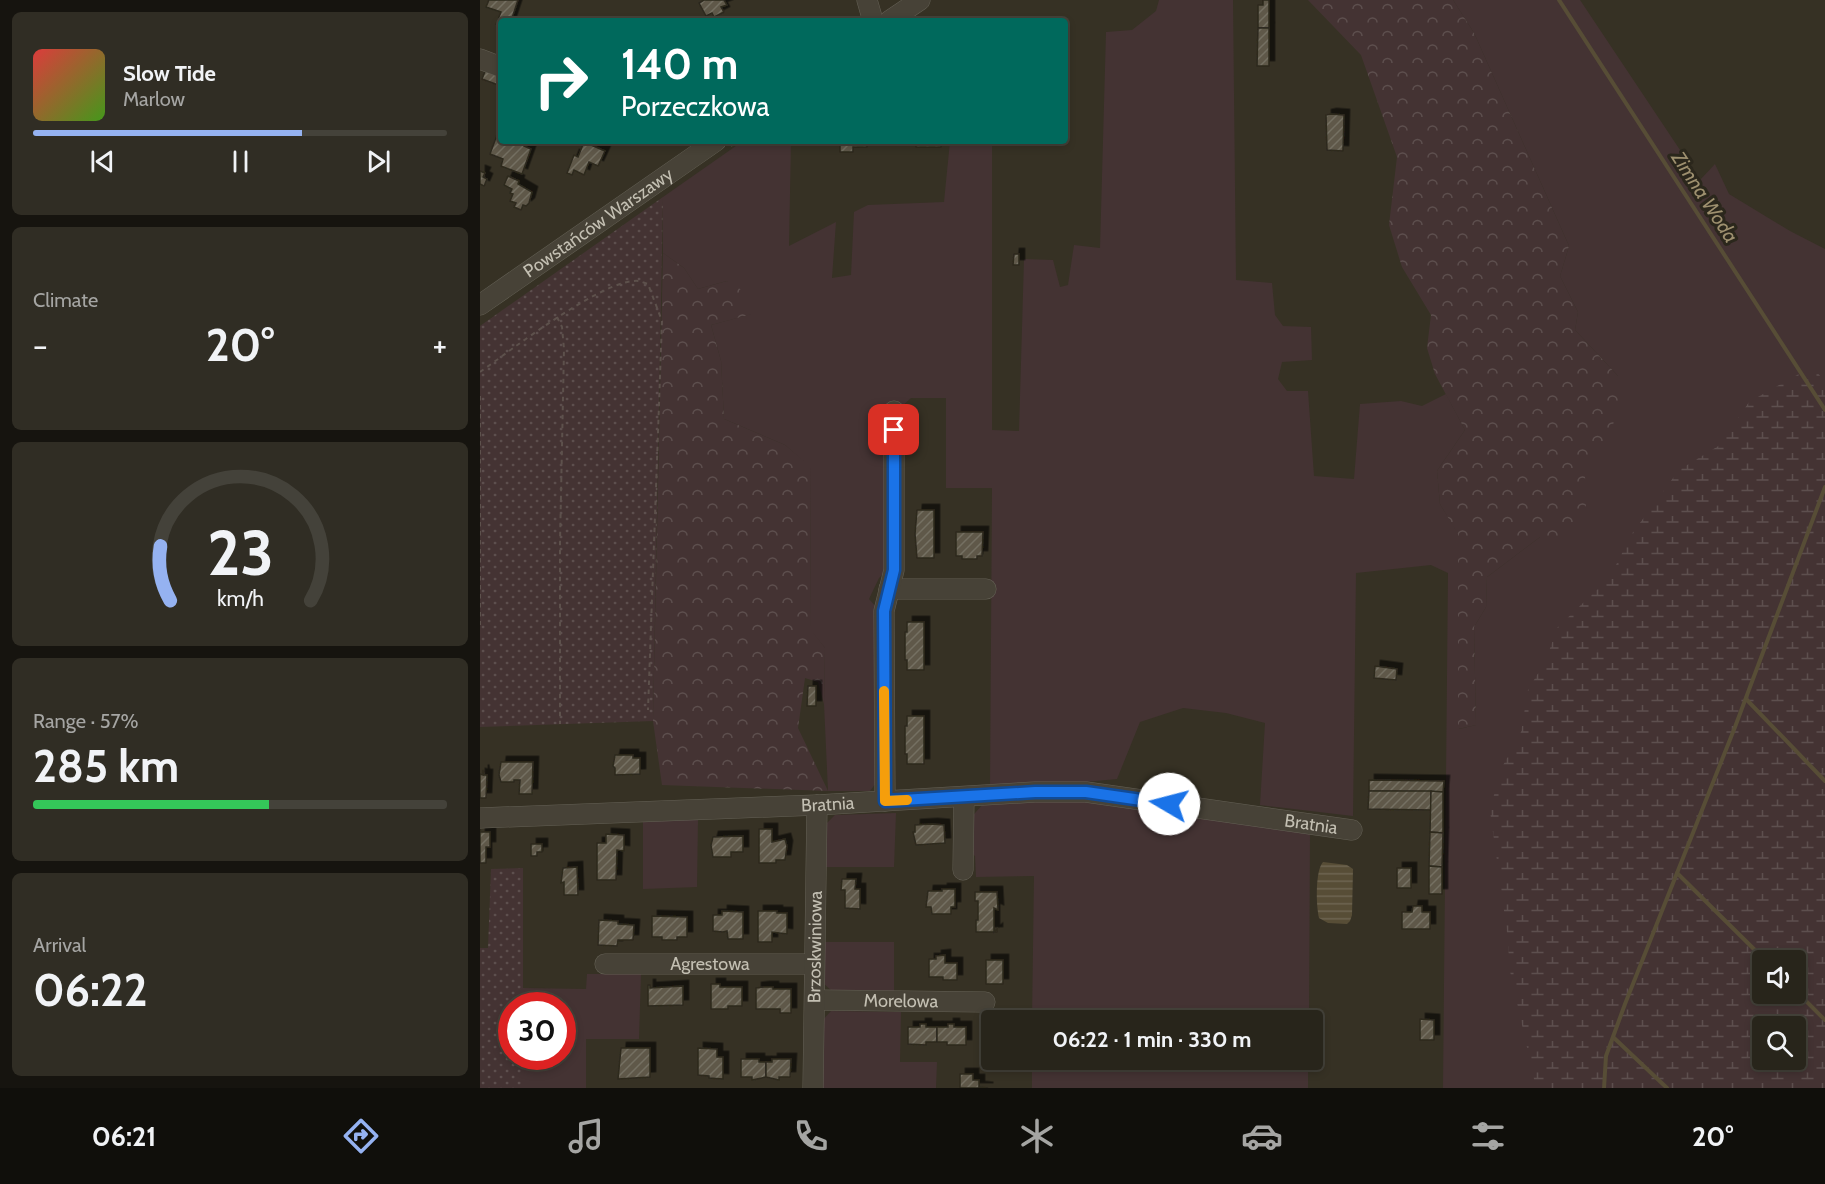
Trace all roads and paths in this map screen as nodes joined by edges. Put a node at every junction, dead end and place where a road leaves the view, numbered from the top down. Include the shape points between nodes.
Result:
1 (867, 0) edge
2 (920, 0) edge
3 (872, 18) edge
4 (893, 18) edge
5 (480, 59) edge
6 (498, 66) edge
7 (695, 147) edge
8 (482, 301) edge
9 (557, 317) junction
10 (480, 372) edge
11 (480, 396) edge
12 (894, 411) dead end
13 (890, 589) junction
14 (986, 589) dead end
15 (480, 625) edge
16 (648, 710) dead end
17 (560, 724) dead end
18 (964, 797) junction
19 (885, 801) junction
20 (817, 805) junction
21 (480, 818) edge
22 (1352, 831) dead end
23 (963, 870) dead end
24 (605, 964) dead end
25 (814, 964) junction
26 (815, 1000) junction
27 (985, 1002) dead end
28 (813, 1088) edge

1 - 3 street
2 - 4 street
5 - 6 street
7 - 8 street, Powstańców Warszawy
9 - 10 path
9 - 16 path via 604,291 640,280 648,284 662,321
9 - 17 path via 564,349
11 - 15 path
12 - 13 street via 894,570
13 - 14 street
13 - 19 street via 884,611
18 - 19 street, Bratnia
18 - 22 street, Bratnia via 1086,792
18 - 23 street
19 - 20 street, Bratnia
20 - 21 street, Bratnia
20 - 25 street, Brzoskwiniowa
24 - 25 street, Agrestowa
25 - 26 street, Brzoskwiniowa
26 - 27 street, Morelowa
26 - 28 street, Brzoskwiniowa

